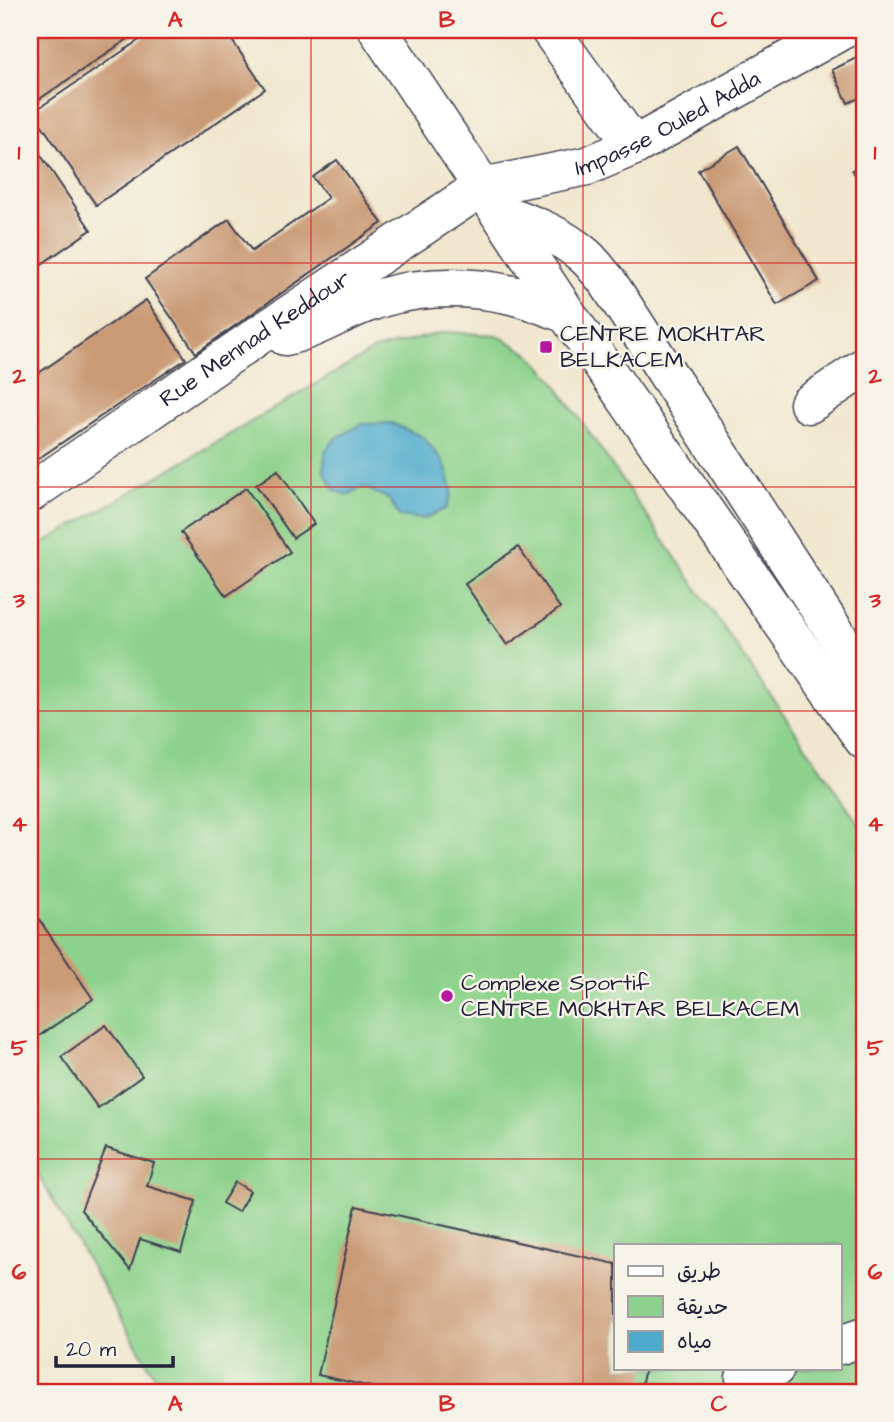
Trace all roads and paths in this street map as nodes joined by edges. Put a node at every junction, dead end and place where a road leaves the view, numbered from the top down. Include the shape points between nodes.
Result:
1 (378, 30) edge
2 (550, 30) edge
3 (842, 30) edge
4 (634, 146) junction
5 (491, 200) junction
6 (567, 314) junction
7 (258, 335) junction
8 (864, 367) edge
9 (809, 404) dead end
10 (30, 493) edge
11 (864, 677) edge
12 (855, 726) edge
13 (864, 1337) edge
14 (842, 1344) edge

1 - 5 main road
2 - 4 main road
3 - 4 main road, Impasse Ouled Adda
4 - 5 main road, Impasse Ouled Adda
5 - 6 main road
5 - 7 main road, Rue Mennad Keddour
5 - 11 main road via 561,239 585,256 607,281
6 - 7 main road via 506,293 441,288 367,302 293,335
6 - 12 main road
7 - 10 main road, Rue Mennad Keddour
8 - 9 main road
13 - 14 main road

